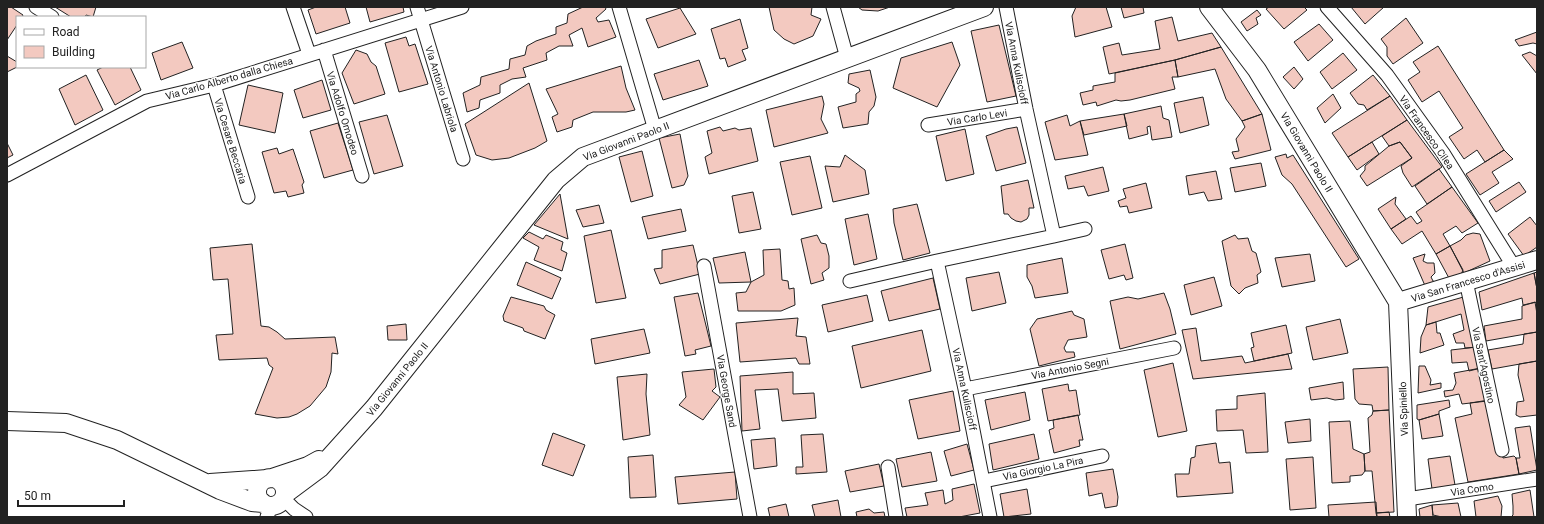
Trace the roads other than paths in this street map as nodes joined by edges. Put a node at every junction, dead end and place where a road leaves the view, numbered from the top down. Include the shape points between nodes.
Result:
1 (36, 7) edge
2 (293, 7) edge
3 (462, 7) edge
4 (619, 7) edge
5 (833, 7) edge
6 (984, 7) edge
7 (1006, 7) edge
8 (1209, 7) edge
9 (1327, 7) edge
10 (419, 13) edge
11 (50, 16) edge
12 (324, 50) junction
13 (309, 54) junction
14 (847, 58) junction
15 (214, 85) junction
16 (1026, 108) junction
17 (928, 125) dead end
18 (655, 130) junction
19 (463, 159) dead end
20 (7, 175) edge
21 (362, 176) dead end
22 (248, 197) dead end
23 (1085, 229) dead end
24 (1054, 236) junction
25 (1537, 260) edge
26 (937, 261) junction
27 (704, 266) dead end
28 (1514, 266) junction
29 (850, 281) dead end
30 (1466, 281) junction
31 (1398, 302) junction
32 (1174, 348) dead end
33 (965, 389) junction
34 (7, 421) edge
35 (1502, 450) dead end
36 (336, 451) junction
37 (1102, 456) dead end
38 (888, 467) dead end
39 (270, 478) junction
40 (1537, 479) edge
41 (202, 481) junction
42 (984, 481) junction
43 (1407, 499) junction
44 (274, 504) edge
45 (306, 517) edge
46 (750, 517) edge
47 (896, 517) edge
48 (988, 517) edge
49 (1407, 517) edge

1 - 11 street
2 - 13 street
3 - 10 street, Via Carlo Alberto dalla Chiesa
4 - 18 street
5 - 14 street
6 - 14 street, Via Giovanni Paolo II
7 - 16 street, Via Anna Kuliscioff
8 - 31 street, Via Giovanni Paolo II via 1257,70
9 - 28 street, Via Francesco Cilea via 1387,75 1443,153
10 - 12 street, Via Carlo Alberto dalla Chiesa
10 - 19 street, Via Antonio Labriola
12 - 13 street, Via Carlo Alberto dalla Chiesa
12 - 21 street, Via Adolfo Omodeo
13 - 15 street, Via Carlo Alberto dalla Chiesa
14 - 18 street, Via Giovanni Paolo II
15 - 20 street, Via Carlo Alberto dalla Chiesa via 147,101
15 - 22 street, Via Cesare Beccaria
16 - 17 street, Via Carlo Levi
16 - 24 street, Via Anna Kuliscioff
18 - 36 street, Via Giovanni Paolo II via 583,157 556,180 374,408
23 - 24 street
24 - 26 street
25 - 28 street, Via San Francesco d'Assisi
26 - 29 street
26 - 33 street, Via Anna Kuliscioff
27 - 46 street, Via George Sand
28 - 30 street, Via San Francesco d'Assisi
30 - 31 street, Via San Francesco d'Assisi
30 - 35 street, Via Sant'Agostino
31 - 43 street, Via Spiniello
32 - 33 street, Via Antonio Segni
33 - 42 street, Via Anna Kuliscioff
34 - 41 street, Via Giovanni Paolo II via 66,423 118,440
36 - 39 street, Via Giovanni Paolo II via 308,466
36 - 44 street, Via Giovanni Paolo II via 320,468
37 - 42 street, Via Giorgio La Pira
38 - 47 street
39 - 41 street, Via Giovanni Paolo II via 214,484
39 - 44 street via 278,480 283,485
39 - 44 street via 260,484 258,492 260,500
40 - 43 street, Via Como
41 - 44 street, Via Giovanni Paolo II via 252,502
42 - 48 street, Via Anna Kuliscioff
43 - 49 street, Via Spiniello
44 - 45 street

